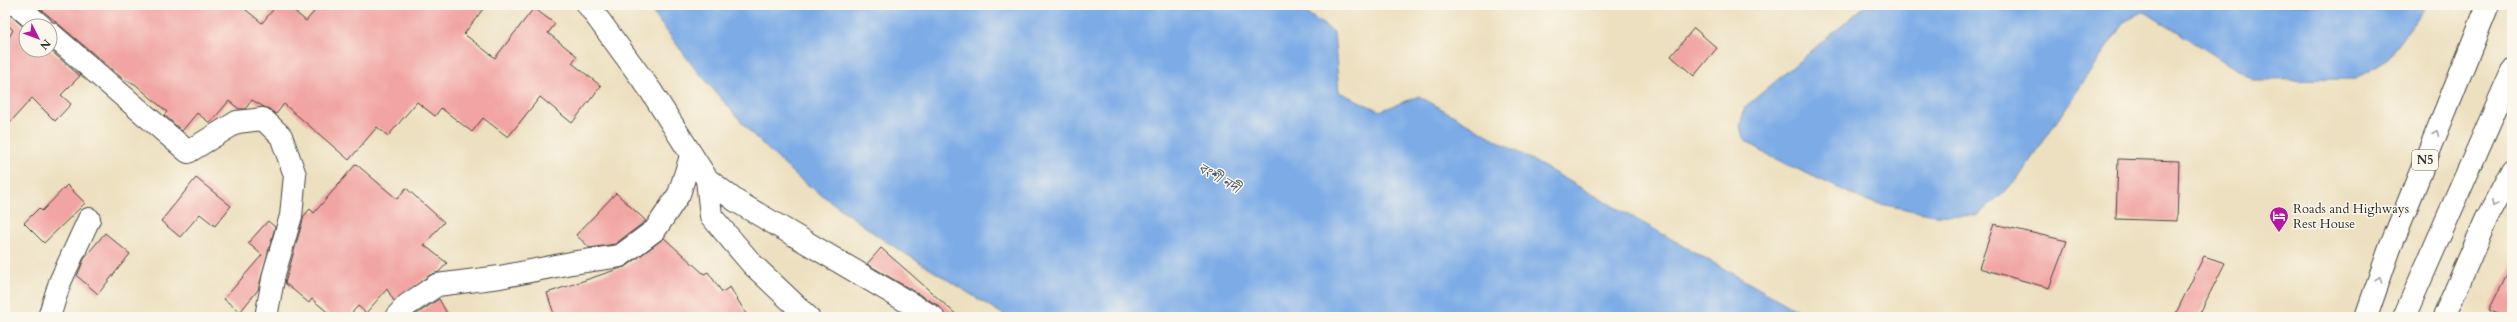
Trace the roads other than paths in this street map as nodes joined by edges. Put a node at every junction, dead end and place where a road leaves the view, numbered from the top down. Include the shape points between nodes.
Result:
1 (17, 5) edge
2 (588, 5) edge
3 (2488, 5) edge
4 (32, 18) edge
5 (58, 40) edge
6 (2512, 71) edge
7 (691, 156) junction
8 (2512, 170) edge
9 (707, 179) junction
10 (89, 219) dead end
11 (50, 317) edge
12 (266, 317) edge
13 (396, 317) edge
14 (808, 317) edge
15 (934, 317) edge
16 (2366, 317) edge
17 (2404, 317) edge
18 (2444, 317) edge

1 - 4 main road
2 - 7 main road via 651,91
16 -> 3 main road, N5 via 2390,248
5 - 12 main road via 188,152 237,122 263,119 281,136 295,175 291,216 274,274
6 - 17 main road
7 - 9 main road
7 - 13 main road via 679,194 655,230 620,256 437,285 407,305
8 -> 18 main road via 2486,220
9 - 14 main road via 711,216 752,264
9 - 15 main road via 743,205
10 - 11 main road via 60,282

